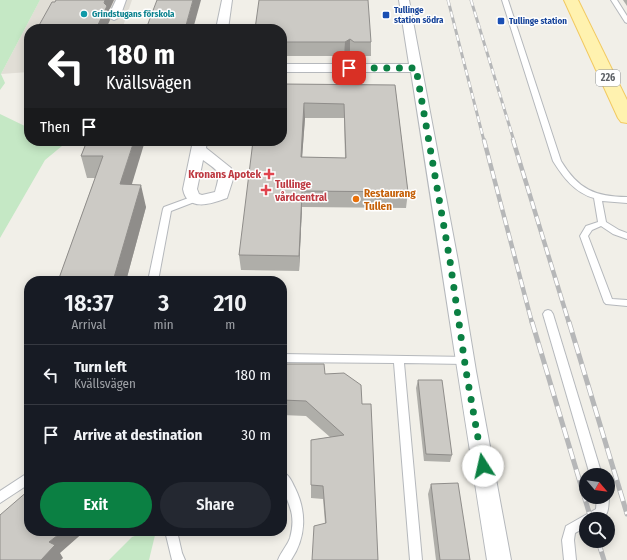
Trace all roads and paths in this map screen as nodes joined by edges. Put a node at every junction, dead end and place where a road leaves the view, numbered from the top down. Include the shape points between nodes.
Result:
1 (121, 0) edge
2 (227, 0) edge
3 (404, 0) edge
4 (505, 0) edge
5 (571, 0) edge
6 (614, 0) edge
7 (114, 17) dead end
8 (627, 21) edge
9 (223, 24) edge
10 (287, 68) edge
11 (416, 68) junction
12 (627, 118) edge
13 (200, 146) edge
14 (598, 198) junction
15 (194, 199) junction
16 (627, 200) edge
17 (602, 223) junction
18 (627, 236) edge
19 (155, 276) edge
20 (627, 303) edge
21 (548, 314) dead end
22 (287, 358) edge
23 (399, 359) junction
24 (465, 360) junction
25 (594, 468) edge
26 (24, 481) edge
27 (287, 483) edge
28 (0, 498) edge
29 (579, 524) edge
30 (172, 536) edge
31 (179, 560) edge
32 (284, 560) edge
33 (416, 560) edge
34 (499, 560) edge
35 (570, 560) edge

1 - 7 street
2 - 9 street
3 - 11 street
4 - 14 lane via 557,161 580,190
5 - 12 main road, 226
6 - 8 lane
10 - 11 street via 349,62
11 - 24 street
13 - 15 street via 190,189 190,195
13 - 15 street via 224,168 227,176 222,195 205,201
14 - 16 lane
14 - 17 lane
15 - 19 lane via 167,209
17 - 18 lane
17 - 20 lane via 589,228 584,236 609,302
21 - 25 lane
22 - 23 lane
23 - 24 lane
23 - 33 lane
24 - 34 street
26 - 28 lane
27 - 32 lane via 297,503 299,525 290,553
29 - 35 lane via 570,530
30 - 31 lane

